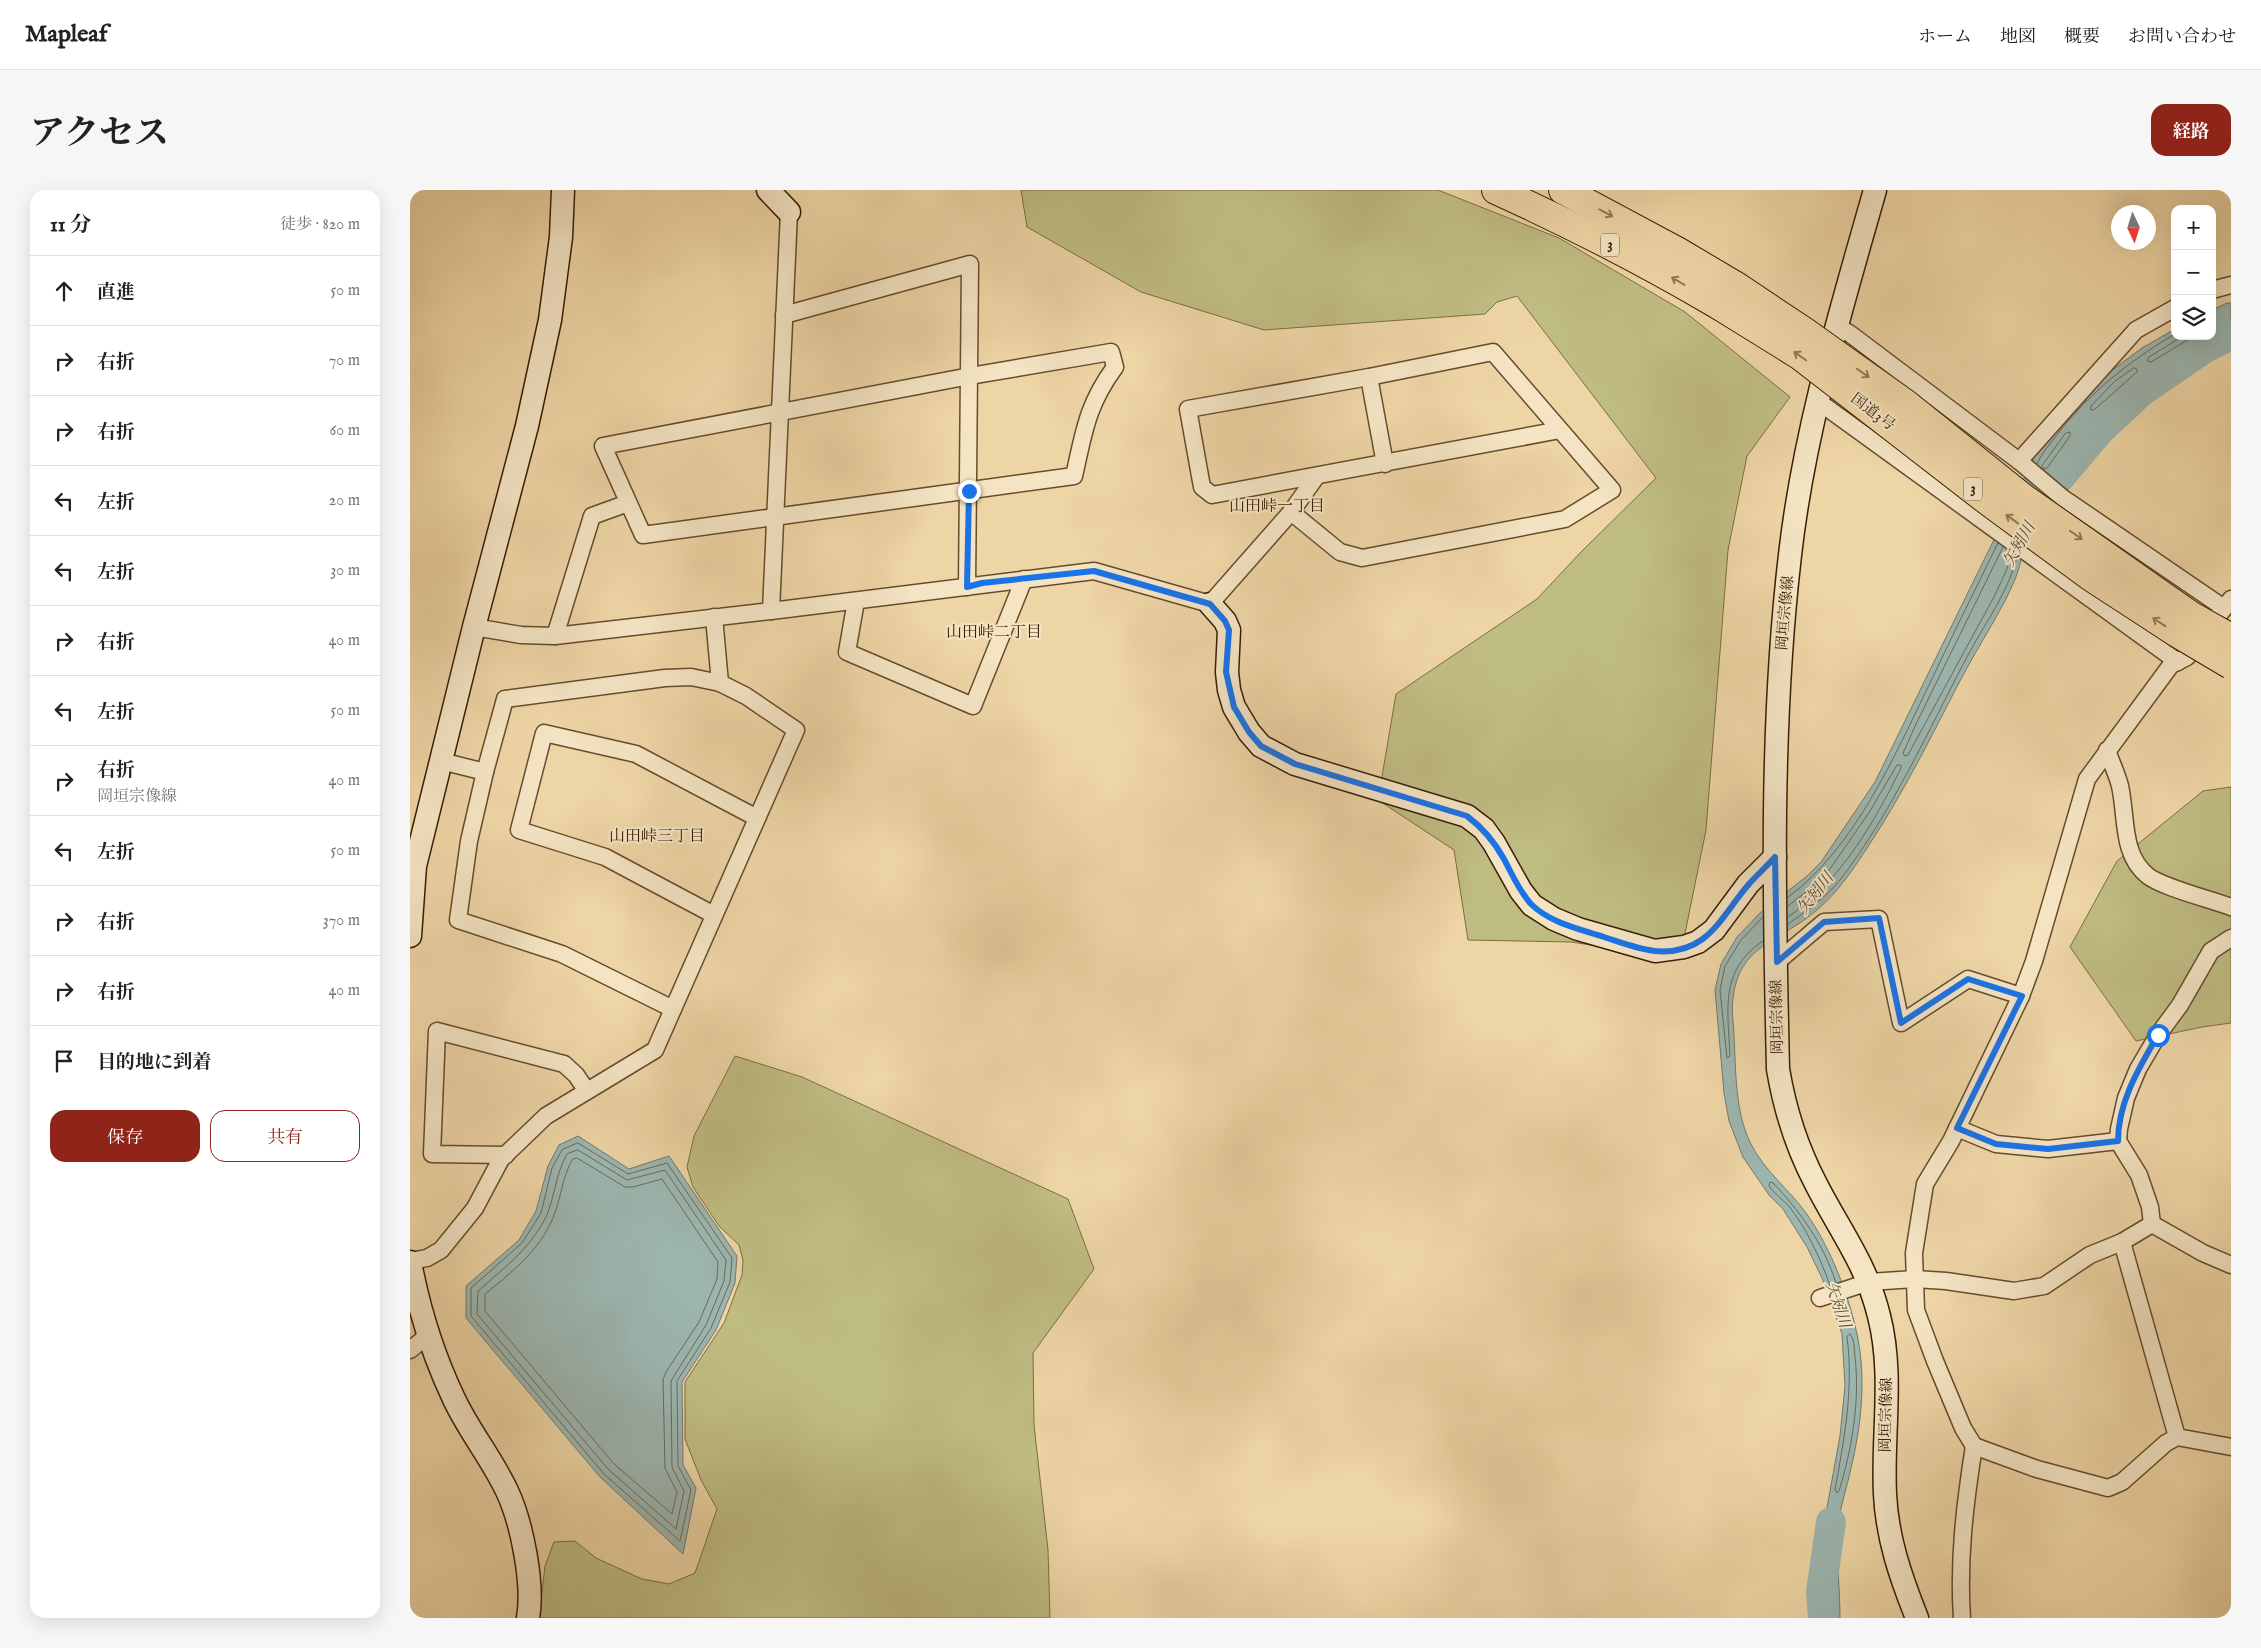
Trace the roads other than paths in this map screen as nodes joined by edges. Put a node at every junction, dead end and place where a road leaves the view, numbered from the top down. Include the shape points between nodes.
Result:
1 (562, 190) edge
2 (768, 190) edge
3 (1496, 190) edge
4 (1563, 190) edge
5 (1875, 190) edge
6 (789, 212) joint
7 (2231, 285) edge
8 (2216, 289) edge
9 (1728, 296) junction
10 (2171, 310) edge
11 (784, 315) junction
12 (1836, 326) junction
13 (970, 376) junction
14 (1369, 377) junction
15 (1819, 402) junction
16 (781, 412) junction
17 (1560, 430) junction
18 (2019, 462) junction
19 (1385, 464) junction
20 (1316, 477) junction
21 (969, 491) junction
22 (628, 503) junction
23 (1291, 512) junction
24 (775, 518) junction
25 (1024, 579) junction
26 (967, 587) junction
27 (856, 600) junction
28 (2228, 603) edge
29 (1210, 604) junction
30 (771, 611) junction
31 (714, 617) junction
32 (474, 627) junction
33 (555, 636) junction
34 (2231, 638) edge
35 (2178, 662) junction
36 (2231, 665) edge
37 (720, 683) junction
38 (2107, 750) junction
39 (441, 761) junction
40 (485, 772) junction
41 (758, 818) junction
42 (1775, 857) junction
43 (2231, 907) edge
44 (714, 915) junction
45 (410, 936) edge
46 (2231, 938) edge
47 (1777, 956) junction
48 (2022, 996) junction
49 (673, 1010) junction
50 (587, 1091) junction
51 (1957, 1128) junction
52 (2118, 1141) junction
53 (506, 1155) junction
54 (2152, 1224) junction
55 (2122, 1242) junction
56 (410, 1261) edge
57 (2231, 1265) edge
58 (1915, 1279) junction
59 (1869, 1282) junction
60 (1820, 1298) dead end
61 (427, 1336) junction
62 (410, 1350) edge
63 (2177, 1437) junction
64 (1974, 1446) junction
65 (2231, 1448) edge
66 (528, 1618) edge
67 (1917, 1618) edge
68 (1962, 1618) edge

1 - 32 street via 561,237 550,320 527,426
2 - 6 street
9 -> 3 highway, 国道3号 / 3 via 1658,269
4 -> 9 highway, 国道3号 / 3 via 1677,251
5 - 12 street, 岡垣宗像線
6 - 11 street
7 - 8 street
9 -> 34 highway, 国道3号 / 3, bridge via 1805,332 1906,404 2022,497 2190,615
36 -> 9 highway, 国道3号 / 3, bridge via 2091,577 1799,355
10 - 18 street via 2136,330
11 - 13 street via 970,264
11 - 16 street
12 - 15 street, 岡垣宗像線
12 - 18 street
13 - 16 street
13 - 21 street
13 - 21 street via 1111,352 1115,367 1100,388 1088,416 1074,476
14 - 17 street via 1493,352
14 - 19 street
14 - 20 street via 1188,409 1202,487 1212,495
15 - 35 street
15 - 42 street, 岡垣宗像線 via 1790,554 1774,775
16 - 22 street via 603,446
16 - 24 street
17 - 19 street
17 - 23 street via 1612,490 1566,519 1362,558 1340,552
18 - 28 street via 2063,498
19 - 20 street
20 - 23 street
21 - 24 street
21 - 26 street
22 - 24 street via 643,535
22 - 33 street via 592,516
23 - 29 street
24 - 30 street
25 - 26 street
25 - 27 street via 972,706 847,652
25 - 29 street via 1094,571
26 - 27 street
27 - 30 street
28 - 35 street via 2187,657
29 - 42 street via 1229,630 1226,672 1234,707 1261,746 1295,764 1467,816 1484,829 1532,905 1554,919 1655,951 1684,947 1698,942 1714,930 1748,884
30 - 31 street
31 - 33 street
31 - 37 street
32 - 33 street via 521,635
32 - 39 street
35 - 38 street via 2171,665
37 - 40 street via 691,677 665,678 505,699
37 - 41 street via 746,696 796,730
38 - 43 street via 2120,785 2130,853 2136,866 2149,877 2170,887
38 - 48 street via 2087,779
39 - 40 street
39 - 45 street via 415,866
40 - 49 street via 469,841 458,920 562,954
41 - 44 street
41 - 44 street via 636,754 544,733 519,830 605,857
42 - 47 street, 岡垣宗像線
44 - 49 street
46 - 52 street via 2211,951 2138,1069 2126,1098
47 - 48 street via 1824,922 1879,918 1901,1023 1968,979
47 - 59 street, 岡垣宗像線 via 1778,1069 1784,1104 1816,1184 1860,1260
48 - 51 street
49 - 50 street via 655,1050
50 - 53 street via 546,1116
50 - 53 street via 564,1064 437,1031 432,1154
51 - 52 street via 1996,1144 2048,1149
51 - 58 street via 1925,1184 1914,1253
52 - 54 street via 2139,1175 2150,1206
53 - 56 street via 475,1208 441,1250 427,1258
54 - 55 street
54 - 57 street
55 - 58 street via 2090,1255 2044,1286 2030,1290 2014,1291
55 - 63 street
56 - 61 street
58 - 59 street
58 - 64 street via 1916,1310 1960,1420
59 - 60 street
59 - 67 street, 岡垣宗像線 via 1885,1345 1888,1525 1900,1576
61 - 62 street
61 - 66 street via 454,1400 508,1492 523,1543 529,1582
63 - 64 street via 2122,1482 2108,1488 2037,1469
63 - 65 street
64 - 68 street via 1962,1547

